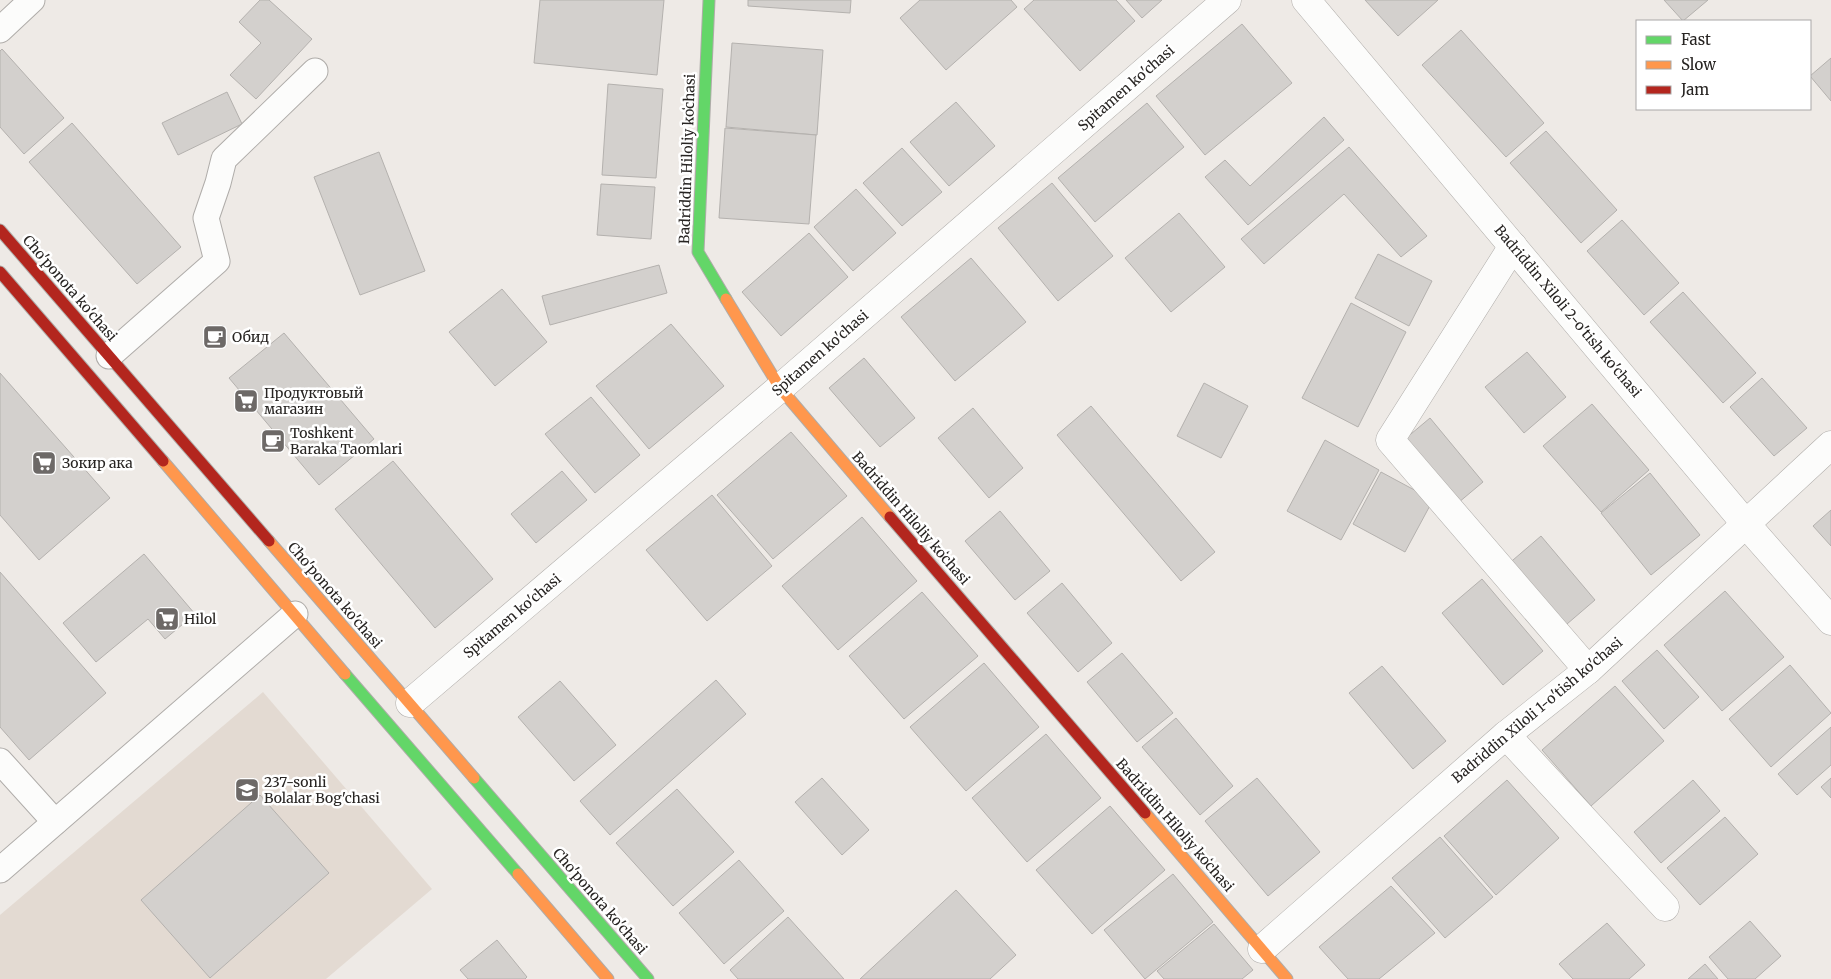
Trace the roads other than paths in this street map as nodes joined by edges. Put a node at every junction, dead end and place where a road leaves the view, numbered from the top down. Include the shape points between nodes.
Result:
1 (32, 0) edge
2 (709, 0) edge
3 (1227, 0) edge
4 (1306, 0) edge
5 (0, 30) edge
6 (315, 71) dead end
7 (0, 230) edge
8 (1513, 246) junction
9 (0, 272) edge
10 (109, 356) junction
11 (780, 388) junction
12 (1831, 445) edge
13 (1745, 523) junction
14 (294, 614) junction
15 (1831, 622) edge
16 (1588, 670) junction
17 (398, 712) junction
18 (1506, 735) junction
19 (0, 760) edge
20 (55, 822) junction
21 (0, 870) edge
22 (1666, 908) dead end
23 (1262, 949) junction
24 (608, 979) edge
25 (648, 979) edge
26 (1287, 979) edge

1 - 5 lane
2 - 11 main road, Badriddin Hiloliy koʻchasi via 698,252
3 - 11 street, Spitamen ko'chasi
4 - 8 street, Badriddin Xiloli 2-o'tish ko'chasi
6 - 10 lane via 224,159 206,218 217,261
7 - 10 main road, Cho'ponota ko'chasi
8 - 13 street, Badriddin Xiloli 2-o'tish ko'chasi
8 - 16 street via 1390,440
9 - 14 main road, Cho'ponota ko'chasi
10 - 17 main road, Cho'ponota ko'chasi
11 - 17 street, Spitamen ko'chasi
11 - 23 main road, Badriddin Hiloliy koʻchasi
12 - 13 street, Badriddin Xiloli 1-o'tish ko'chasi
13 - 15 street, Badriddin Xiloli 2-o'tish ko'chasi
13 - 16 street, Badriddin Xiloli 1-o'tish ko'chasi
14 - 17 main road, Cho'ponota ko'chasi
14 - 20 lane
16 - 18 street, Badriddin Xiloli 1-o'tish ko'chasi
17 - 24 main road, Cho'ponota ko'chasi
17 - 25 main road, Cho'ponota ko'chasi
18 - 22 street
18 - 23 street, Badriddin Xiloli 1-o'tish ko'chasi
19 - 20 lane
20 - 21 lane
23 - 26 main road, Badriddin Hiloliy koʻchasi

